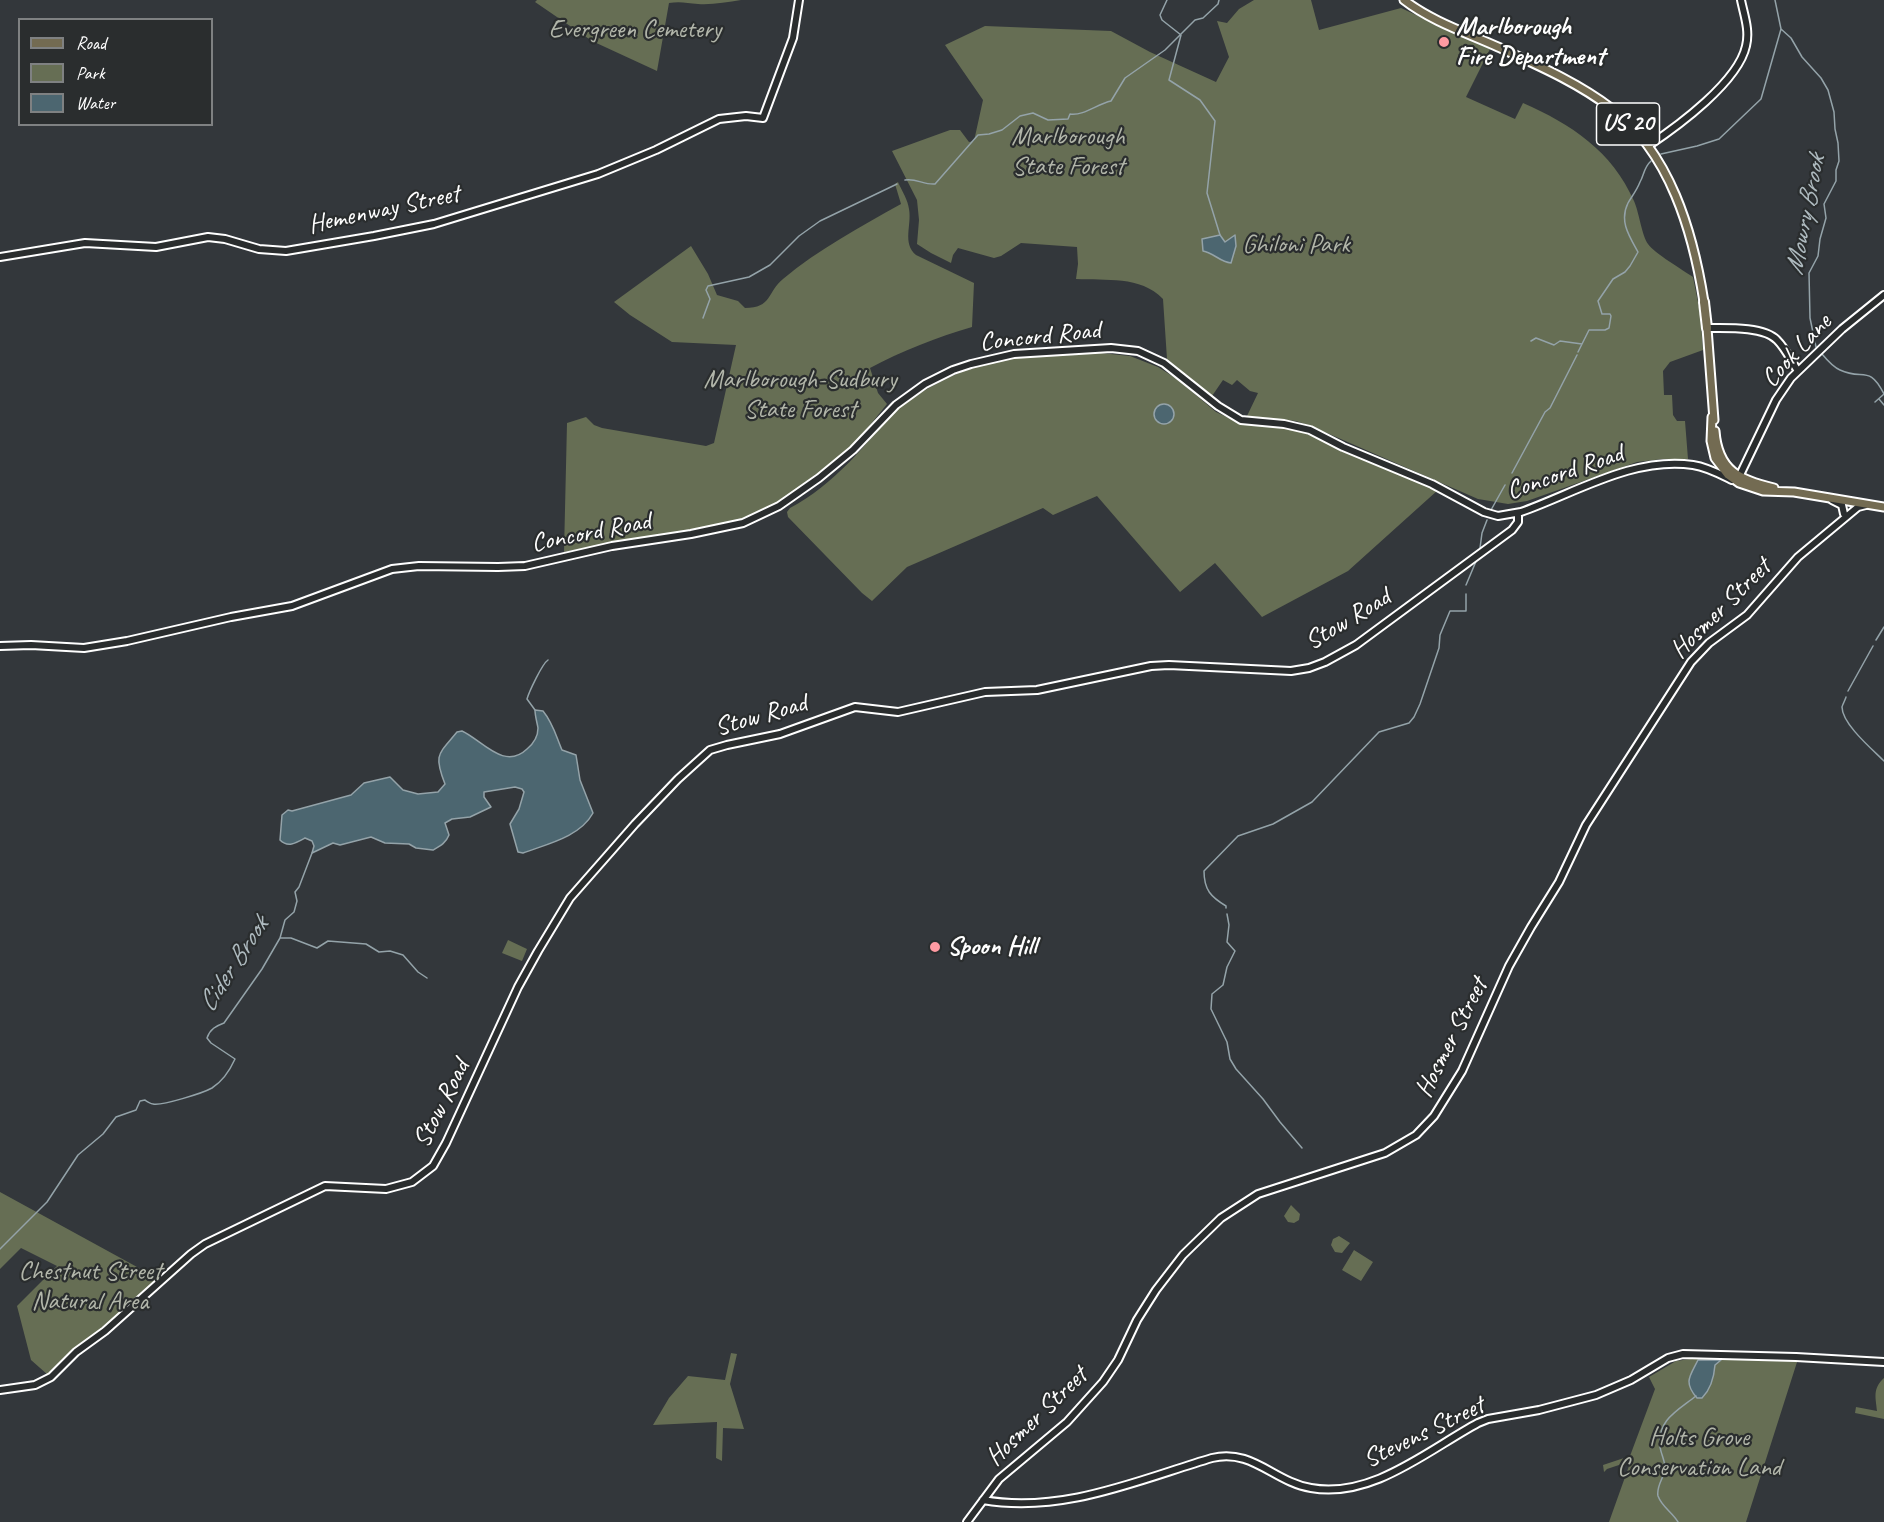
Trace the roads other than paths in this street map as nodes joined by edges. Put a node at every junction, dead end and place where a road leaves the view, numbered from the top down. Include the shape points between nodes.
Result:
1 (799, 0) edge
2 (1404, 0) edge
3 (1742, 0) edge
4 (1648, 146) junction
5 (0, 257) edge
6 (1884, 295) edge
7 (1704, 302) joint
8 (1707, 328) junction
9 (1798, 371) junction
10 (1721, 463) junction
11 (1703, 467) junction
12 (1711, 470) junction
13 (1739, 480) junction
14 (1824, 497) junction
15 (1851, 501) junction
16 (1871, 504) junction
17 (1884, 507) edge
18 (1518, 513) junction
19 (1847, 515) junction
20 (0, 646) edge
21 (1884, 1362) edge
22 (0, 1390) edge
23 (983, 1500) junction
24 (967, 1522) edge

1 - 5 street, Hemenway Street via 793,38 763,118 719,118 598,174 434,224 286,251 208,237 156,248 85,243
2 - 4 main road, US 20 via 1583,88 1620,114
3 - 4 street via 1748,37 1735,70 1705,102
4 - 7 main road, US 20 via 1681,210
6 - 9 street, Cook Lane
7 - 8 highway, US 20
8 - 9 street via 1772,335
8 - 10 main road, US 20 via 1712,417
9 - 13 street, Cook Lane via 1776,400
10 - 11 street
10 - 12 street
10 - 13 main road
11 - 12 street, Concord Road
11 - 18 street, Concord Road via 1682,464 1638,468
12 - 13 street, Concord Road
13 - 14 main road
14 - 15 main road
14 - 19 street via 1842,505
15 - 16 main road
15 - 19 street, Hosmer Street
16 - 17 main road
16 - 19 street, Hosmer Street
18 - 20 street, Concord Road via 1498,516 1484,512 1432,484 1302,427 1240,420 1164,363 1138,351 1111,348 1014,354 953,370 917,389 819,478 774,509 743,523 525,566 392,569 292,606 119,642 75,648
18 - 22 street, Stow Road via 1512,530 1414,603 1349,649 1309,668 1282,671 1151,666 1037,690 985,692 898,712 855,707 780,734 710,750 628,831 570,898 518,987 446,1143 427,1173 395,1188 317,1189 205,1244 51,1377 35,1385
19 - 23 street, Hosmer Street via 1798,557 1747,615 1709,643 1686,669 1586,825 1566,869 1509,966 1458,1079 1434,1116 1416,1135 1385,1153 1258,1194 1221,1218 1156,1290 1097,1389 1068,1422 999,1479
21 - 23 street, Stevens Street via 1675,1356 1596,1395 1488,1419 1409,1463 1353,1488 1309,1488 1230,1455 1076,1499 1023,1503
23 - 24 street, Hosmer Street

